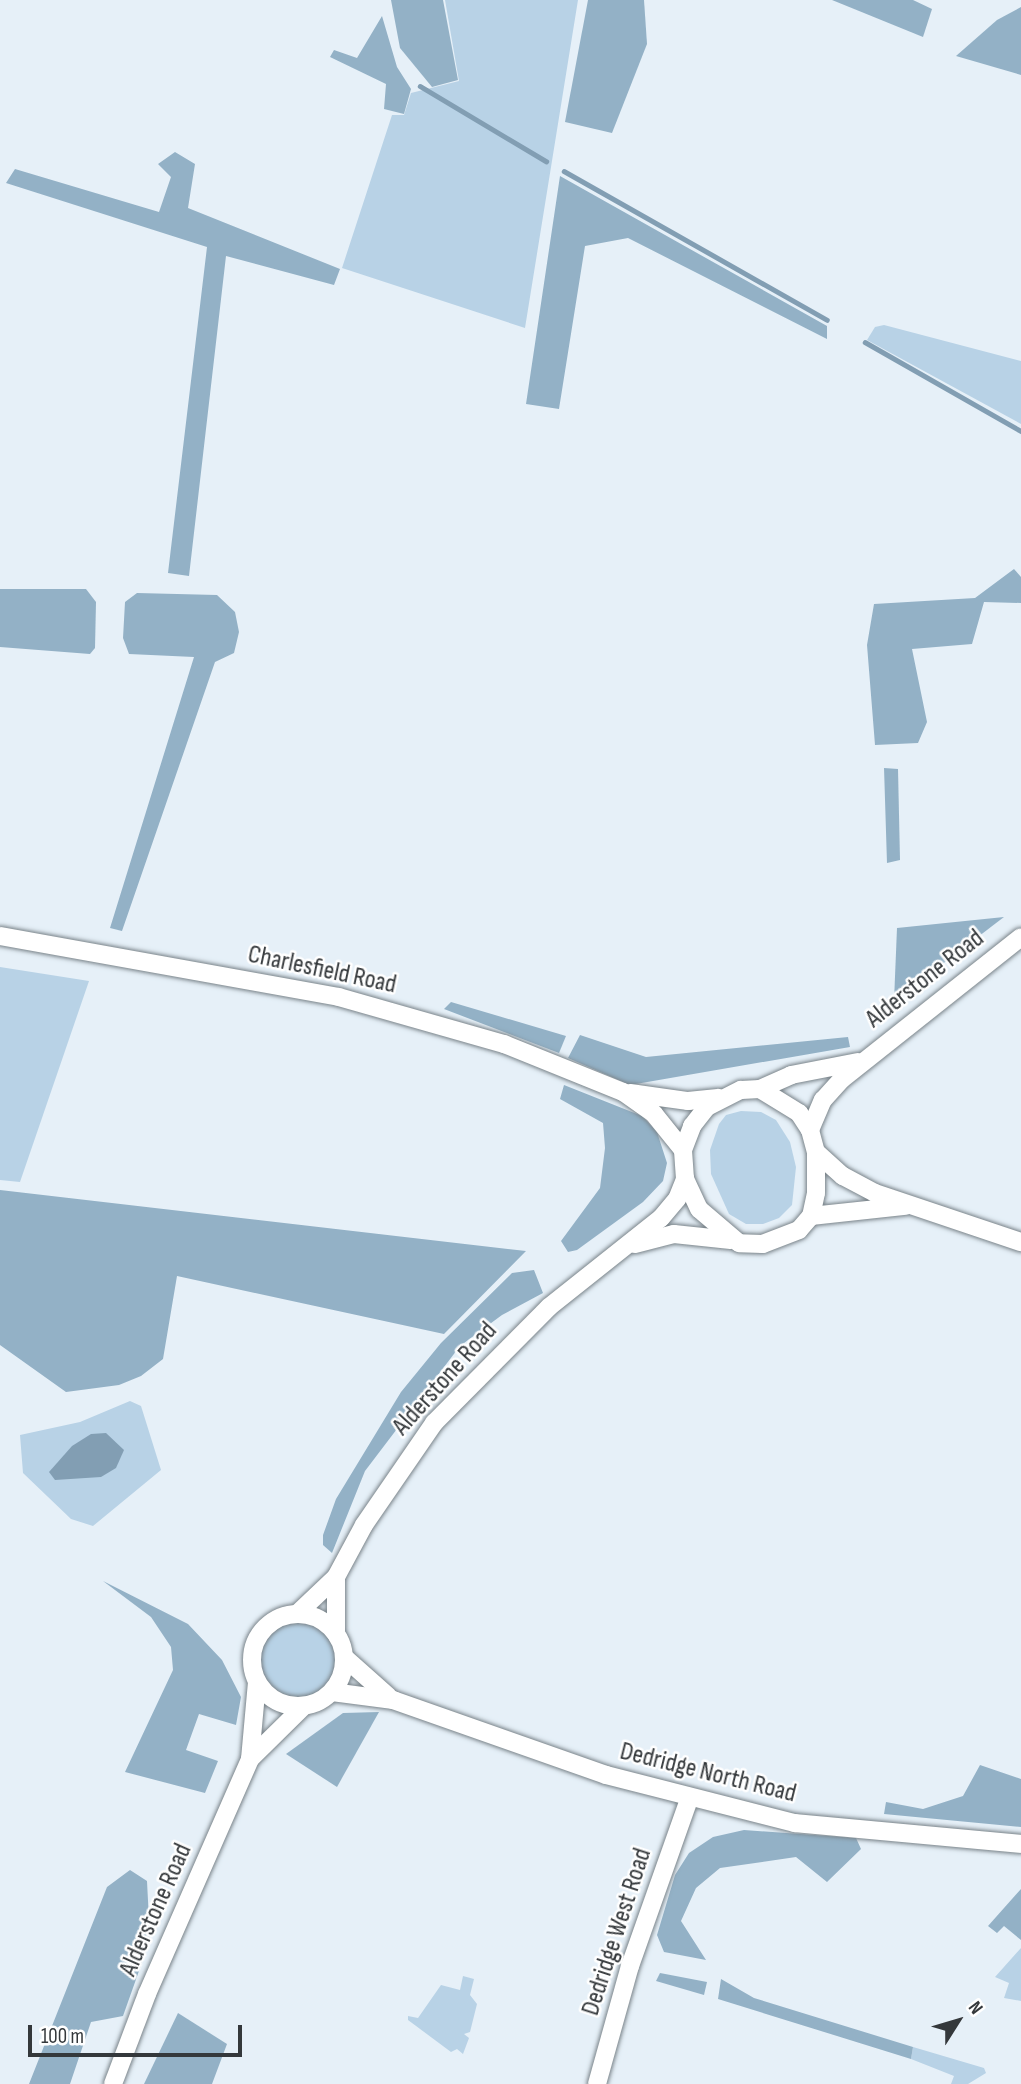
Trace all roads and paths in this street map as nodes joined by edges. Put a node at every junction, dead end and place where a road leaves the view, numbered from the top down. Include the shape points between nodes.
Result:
1 (0, 936) edge
2 (1021, 937) edge
3 (860, 1062) junction
4 (760, 1088) junction
5 (623, 1092) junction
6 (718, 1098) junction
7 (810, 1130) junction
8 (683, 1150) junction
9 (816, 1152) junction
10 (685, 1179) junction
11 (905, 1206) junction
12 (811, 1216) junction
13 (731, 1240) junction
14 (1021, 1242) edge
15 (627, 1246) junction
16 (335, 1577) junction
17 (298, 1614) junction
18 (336, 1634) junction
19 (344, 1657) junction
20 (257, 1682) junction
21 (332, 1692) junction
22 (393, 1700) junction
23 (303, 1707) junction
24 (250, 1759) junction
25 (690, 1797) junction
26 (1021, 1844) edge
27 (113, 2084) edge
28 (597, 2084) edge

1 - 5 street, Charlesfield Road via 339,997 504,1044
2 - 3 street, Alderstone Road
3 - 4 street, Alderstone Road via 792,1075
3 - 7 street, Alderstone Road via 823,1100
4 - 6 street
4 - 7 street via 799,1113
5 - 6 street, Charlesfield Road via 688,1101
5 - 8 street, Charlesfield Road via 654,1114
6 - 8 street via 698,1117
7 - 9 street
8 - 10 street
9 - 11 street via 852,1182
9 - 12 street via 818,1172
10 - 13 street via 699,1209
10 - 15 street, Alderstone Road via 661,1218
11 - 12 street
11 - 14 street
12 - 13 street via 783,1239 763,1244
13 - 15 street, Alderstone Road via 674,1234
15 - 16 street, Alderstone Road via 550,1307 434,1423 364,1525
16 - 17 street, Alderstone Road
16 - 18 street
17 - 18 street via 311,1615
17 - 20 street via 273,1621 258,1636 251,1667
18 - 19 street
19 - 21 street
19 - 22 street, Dedridge North Road
20 - 23 street via 272,1699
20 - 24 street, Alderstone Road
21 - 22 street, Dedridge North Road
21 - 23 street
22 - 25 street, Dedridge North Road via 606,1775
23 - 24 street, Alderstone Road
24 - 27 street, Alderstone Road via 147,1994
25 - 26 street, Dedridge North Road via 795,1823
25 - 28 street, Dedridge West Road via 631,1966

